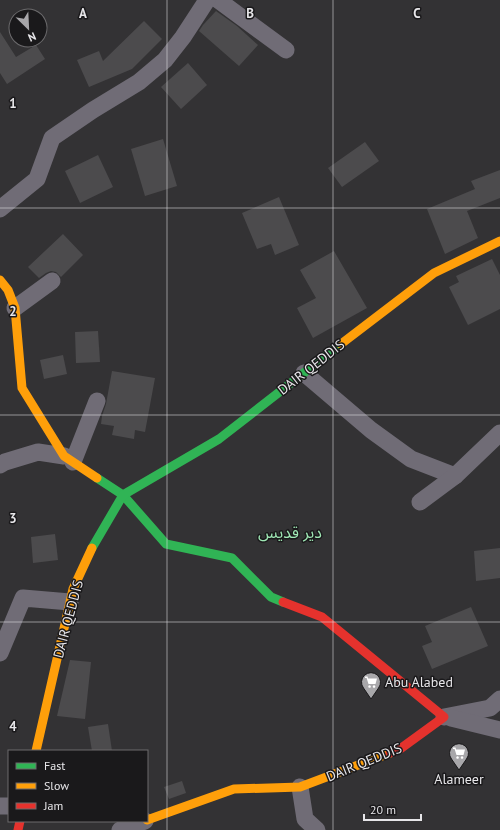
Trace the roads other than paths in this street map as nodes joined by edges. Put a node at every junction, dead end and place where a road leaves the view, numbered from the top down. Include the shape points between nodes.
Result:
1 (208, 0) edge
2 (218, 0) edge
3 (286, 50) dead end
4 (0, 209) edge
5 (500, 241) edge
6 (0, 280) edge
7 (52, 281) dead end
8 (15, 308) junction
9 (304, 373) junction
10 (97, 401) dead end
11 (500, 433) edge
12 (68, 459) junction
13 (0, 465) edge
14 (454, 476) junction
15 (123, 496) junction
16 (420, 502) dead end
17 (70, 602) junction
18 (0, 653) edge
19 (500, 699) edge
20 (444, 717) junction
21 (500, 730) edge
22 (36, 750) edge
23 (300, 787) junction
24 (148, 820) edge
25 (143, 822) edge
26 (120, 830) edge
27 (317, 830) edge

1 - 4 street via 165,60 139,82 52,138 38,179
2 - 3 street
5 - 9 street, DAIR QEDDIS via 434,273
6 - 8 street via 8,290
7 - 8 street
8 - 12 street via 22,388
9 - 14 street via 371,430 411,459
9 - 15 street, DAIR QEDDIS via 219,439
10 - 12 street
11 - 14 street
12 - 13 street via 38,452
12 - 15 street
14 - 16 street
15 - 17 street, DAIR QEDDIS via 94,543 73,589
15 - 20 street via 166,544 232,558 271,597 322,617
17 - 18 street via 23,598
17 - 22 street, DAIR QEDDIS
19 - 20 street, DAIR QEDDIS via 490,708
20 - 21 street
20 - 23 street, DAIR QEDDIS via 400,749
23 - 24 street, DAIR QEDDIS via 234,789
23 - 27 street via 305,819
25 - 26 street, DAIR QEDDIS

